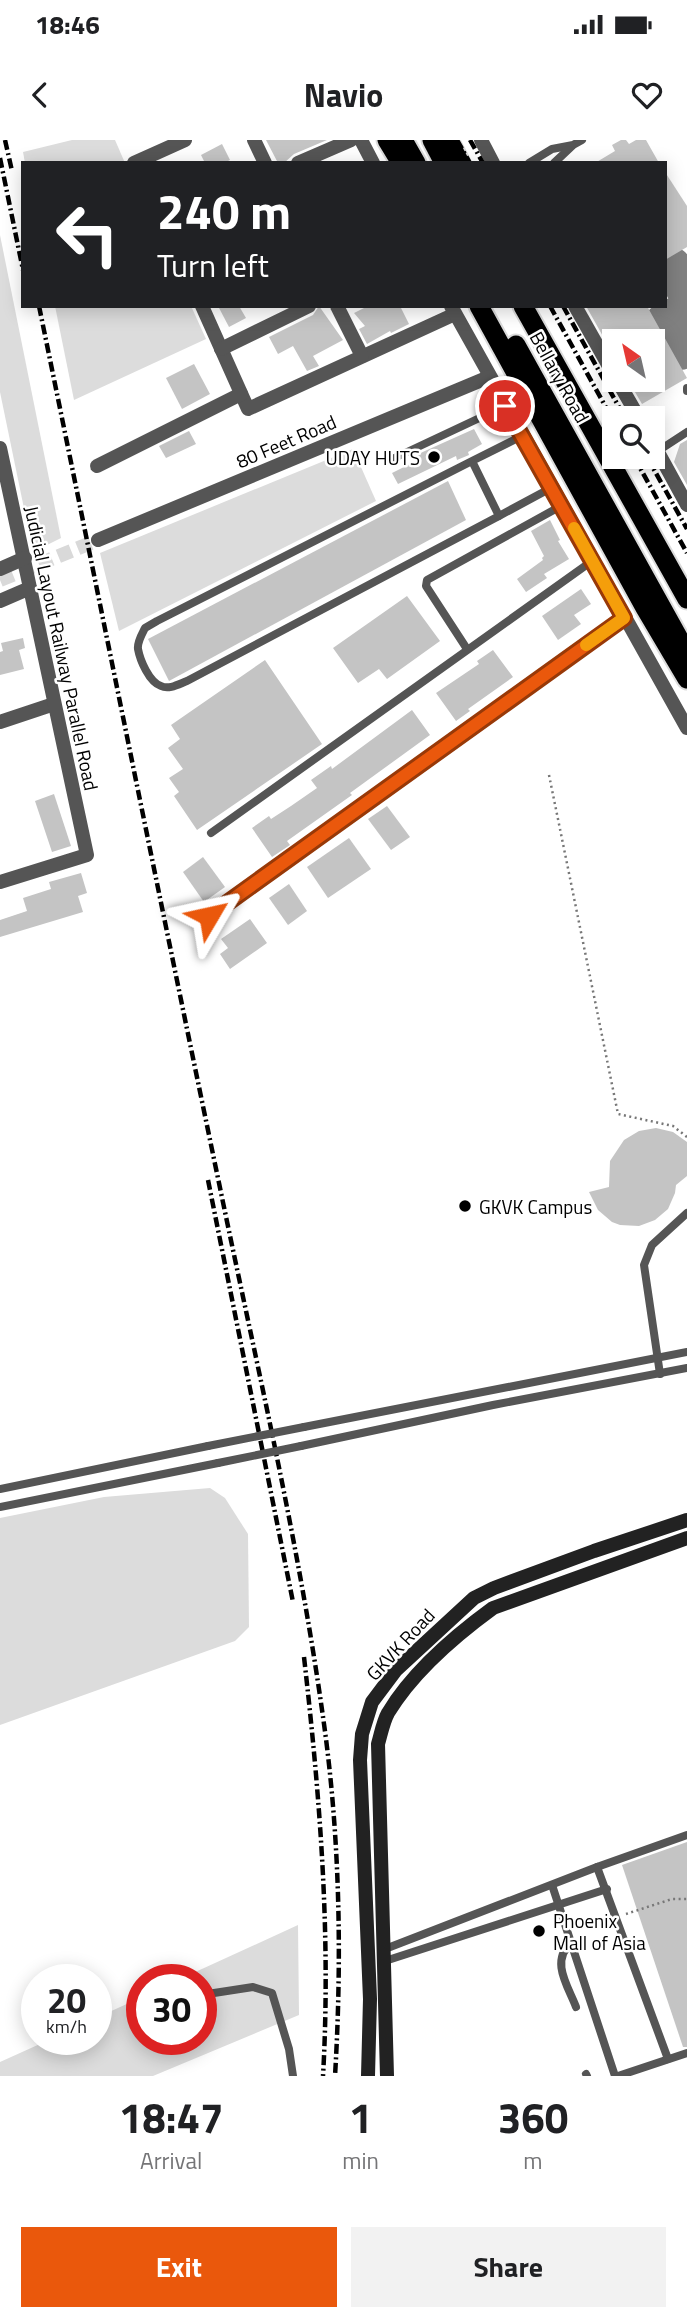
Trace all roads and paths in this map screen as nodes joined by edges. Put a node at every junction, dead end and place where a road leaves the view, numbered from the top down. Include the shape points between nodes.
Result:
1 (185, 140) edge
2 (254, 140) edge
3 (351, 140) edge
4 (361, 140) edge
5 (387, 140) edge
6 (403, 140) edge
7 (432, 140) edge
8 (447, 140) edge
9 (481, 140) edge
10 (577, 142) edge
11 (138, 161) edge
12 (264, 161) edge
13 (303, 161) edge
14 (372, 161) edge
15 (400, 161) edge
16 (415, 161) edge
17 (443, 161) edge
18 (459, 161) edge
19 (492, 161) edge
20 (532, 161) edge
21 (556, 161) edge
22 (203, 308) edge
23 (305, 308) edge
24 (338, 308) edge
25 (481, 308) edge
26 (496, 308) edge
27 (524, 308) edge
28 (539, 308) edge
29 (576, 308) edge
30 (453, 310) edge
31 (221, 349) junction
32 (602, 354) edge
33 (362, 356) junction
34 (489, 377) junction
35 (241, 394) junction
36 (505, 406) junction
37 (602, 423) edge
38 (687, 432) edge
39 (522, 436) junction
40 (665, 442) edge
41 (0, 448) edge
42 (388, 461) dead end
43 (472, 461) junction
44 (665, 465) edge
45 (97, 466) dead end
46 (628, 469) edge
47 (3, 478) edge
48 (551, 488) junction
49 (687, 505) edge
50 (561, 506) junction
51 (499, 516) junction
52 (98, 540) tunnel mouth
53 (25, 558) junction
54 (592, 561) junction
55 (0, 569) edge
56 (687, 578) edge
57 (30, 588) junction
58 (687, 599) edge
59 (0, 601) edge
60 (624, 618) junction
61 (467, 649) junction
62 (687, 653) edge
63 (687, 679) edge
64 (54, 704) junction
65 (0, 722) edge
66 (687, 728) edge
67 (549, 775) dead end
68 (211, 833) dead end
69 (0, 882) edge
70 (209, 916) dead end
71 (687, 1137) edge
72 (687, 1213) edge
73 (687, 1352) edge
74 (658, 1359) junction
75 (687, 1368) edge
76 (660, 1374) junction
77 (0, 1489) edge
78 (0, 1507) edge
79 (687, 1520) edge
80 (687, 1538) edge
81 (367, 1716) junction
82 (384, 1723) junction
83 (687, 1835) edge
84 (597, 1867) junction
85 (552, 1885) junction
86 (607, 1889) junction
87 (687, 1899) edge
88 (558, 1905) junction
89 (617, 1918) junction
90 (571, 1943) junction
91 (385, 1955) junction
92 (217, 1993) edge
93 (576, 2007) dead end
94 (687, 2053) edge
95 (668, 2059) junction
96 (293, 2076) edge
97 (368, 2076) edge
98 (387, 2076) edge
99 (617, 2076) edge

1 - 11 street
2 - 12 street
3 - 13 street
4 - 14 street
5 - 15 highway
6 - 16 highway
7 - 17 highway
8 - 18 highway
9 - 19 street
10 - 20 lane
10 - 21 lane
22 - 31 street
23 - 31 street
24 - 33 street
25 - 63 highway
26 - 62 highway, Bellary Road
27 - 58 highway, Bellary Road
28 - 37 highway
29 - 32 street
30 - 33 street
30 - 34 street
31 - 35 street
33 - 35 street via 248,409
34 - 36 street
34 - 52 street, 80 Feet Road
35 - 45 street
36 - 39 street
36 - 42 lane
38 - 40 lane
39 - 43 lane
39 - 48 street
41 - 47 street, Judicial Layout Railway Parallel Road
43 - 51 lane
43 - 51 lane via 145,628 138,648 143,663 161,686 187,681
44 - 49 street
46 - 56 highway
47 - 53 street, Judicial Layout Railway Parallel Road
48 - 50 street
48 - 51 lane
50 - 54 street
50 - 61 lane via 427,580 426,586
53 - 55 street
53 - 57 street, Judicial Layout Railway Parallel Road
54 - 60 street
54 - 61 lane
57 - 59 street
57 - 64 street, Judicial Layout Railway Parallel Road
60 - 66 street
60 - 70 street
61 - 68 lane
64 - 65 street
64 - 69 street, Judicial Layout Railway Parallel Road via 87,855
67 - 71 path via 618,1114 673,1126
72 - 74 lane via 652,1245 644,1265
73 - 74 lane
74 - 76 lane
74 - 77 lane, bridge
75 - 76 lane
76 - 78 lane, bridge
79 - 81 main road, GKVK Road via 474,1598 397,1670
80 - 82 main road, GKVK Road via 493,1608 410,1682
81 - 82 main road
81 - 97 main road, GKVK Road via 360,1760 370,1999
82 - 91 main road, GKVK Road via 377,1744
83 - 84 lane
84 - 85 lane
84 - 86 lane
85 - 88 lane
85 - 91 lane
86 - 88 lane
86 - 89 lane
87 - 89 path via 672,1899
88 - 90 lane
88 - 91 lane
89 - 95 lane
90 - 93 lane via 559,1962
90 - 99 lane
91 - 98 main road, GKVK Road
92 - 96 lane via 253,1987 272,1993
94 - 95 lane
95 - 99 lane

